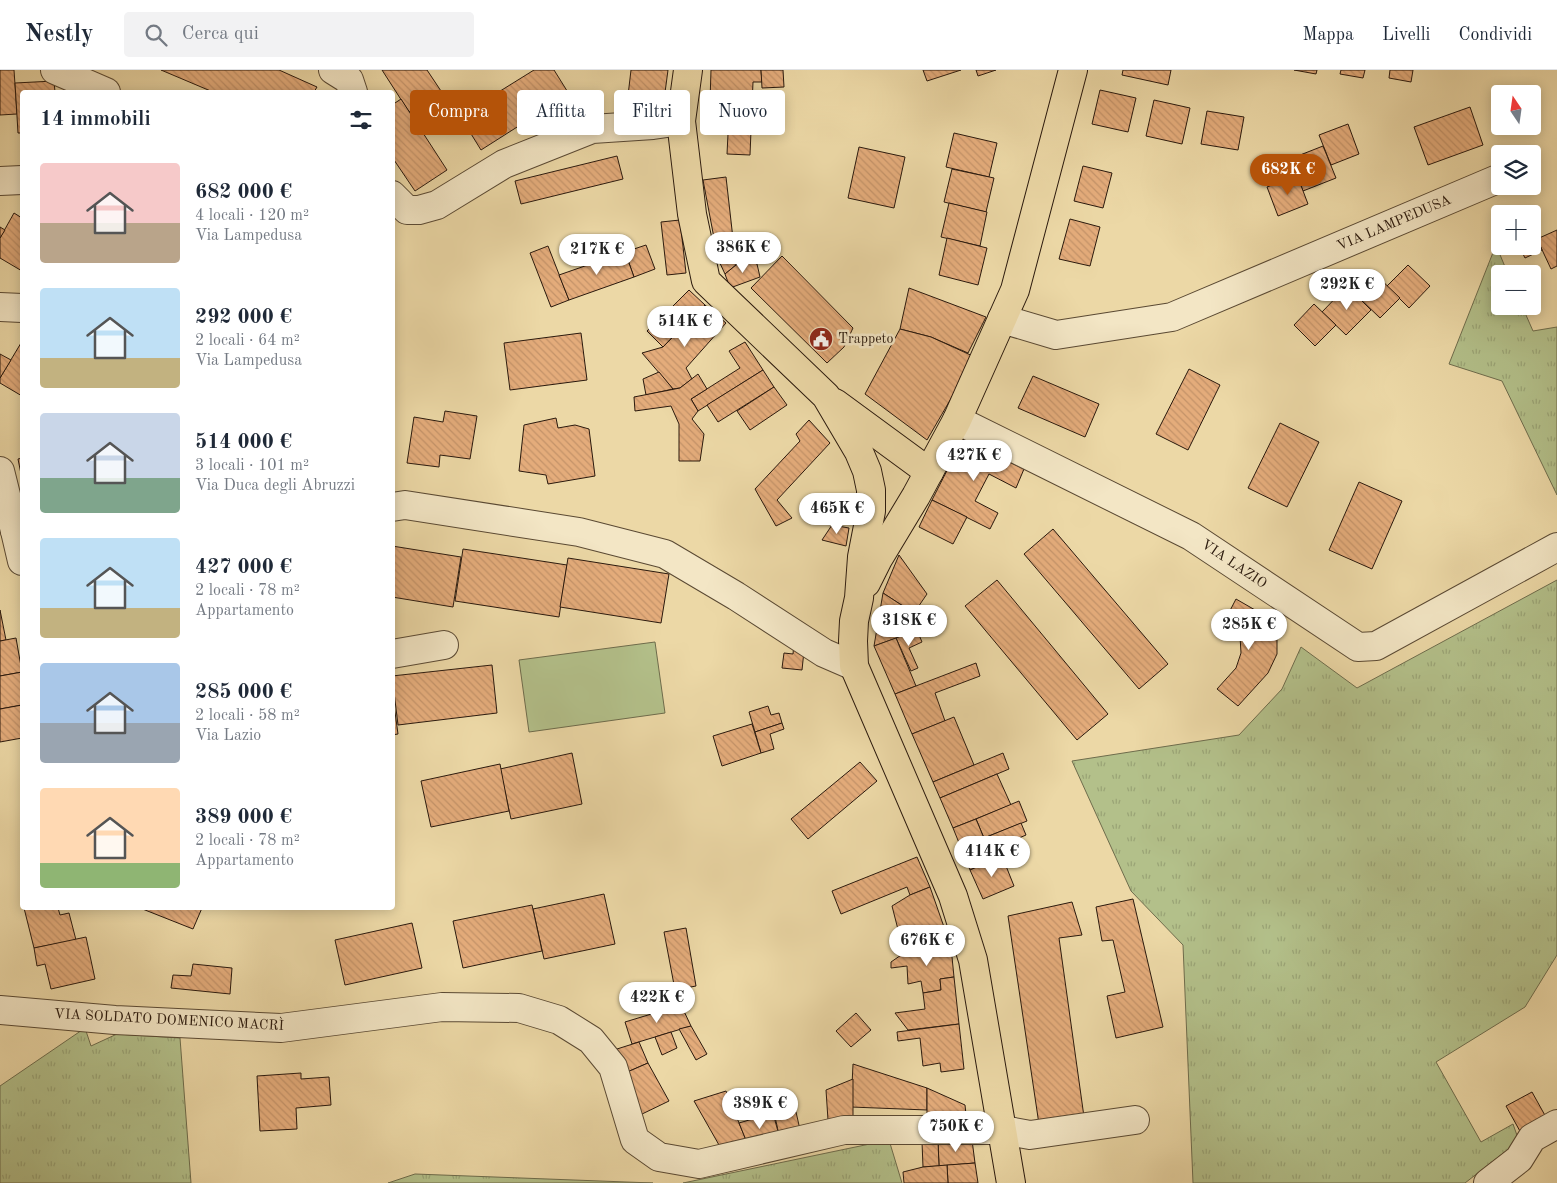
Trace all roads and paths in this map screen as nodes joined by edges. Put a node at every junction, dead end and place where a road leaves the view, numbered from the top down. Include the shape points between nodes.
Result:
1 (55, 70) edge
2 (688, 70) edge
3 (1073, 70) edge
4 (101, 90) edge
5 (685, 90) edge
6 (614, 128) edge
7 (683, 135) edge
8 (20, 180) edge
9 (0, 181) edge
10 (1491, 182) edge
11 (395, 198) edge
12 (0, 307) edge
13 (20, 308) edge
14 (1002, 319) junction
15 (826, 396) junction
16 (957, 420) junction
17 (0, 471) edge
18 (929, 472) junction
19 (395, 507) edge
20 (19, 531) edge
21 (1557, 547) edge
22 (859, 598) junction
23 (444, 645) dead end
24 (395, 653) edge
25 (854, 666) junction
26 (0, 1010) edge
27 (1135, 1120) dead end
28 (1557, 1124) edge
29 (1003, 1130) junction
30 (1011, 1183) edge
31 (1488, 1183) edge

1 - 4 street
2 - 5 main road
3 - 14 main road via 1015,290
6 - 11 street via 592,130 504,164 428,208 407,210
7 - 15 main road via 692,214 706,280
8 - 9 street
10 - 14 street, VIA LAMPEDUSA via 1172,317 1056,335
12 - 13 street
14 - 16 main road
15 - 18 main road
15 - 22 main road via 859,452 871,490
16 - 18 main road
16 - 21 street, VIA LAZIO via 1191,536 1358,647 1376,646
17 - 20 street
18 - 22 main road
19 - 25 street via 405,505 578,532 665,554 824,653
22 - 25 main road via 853,640
23 - 24 street
25 - 29 main road via 953,896 973,960
26 - 29 street, VIA SOLDATO DOMENICO MACRÌ via 115,1020 281,1028 442,1007 519,1008 559,1020 591,1040 612,1068 635,1140 659,1157 699,1164 844,1130
27 - 29 street, VIA SOLDATO DOMENICO MACRÌ via 1030,1135
28 - 31 street via 1532,1138 1519,1159
29 - 30 main road

